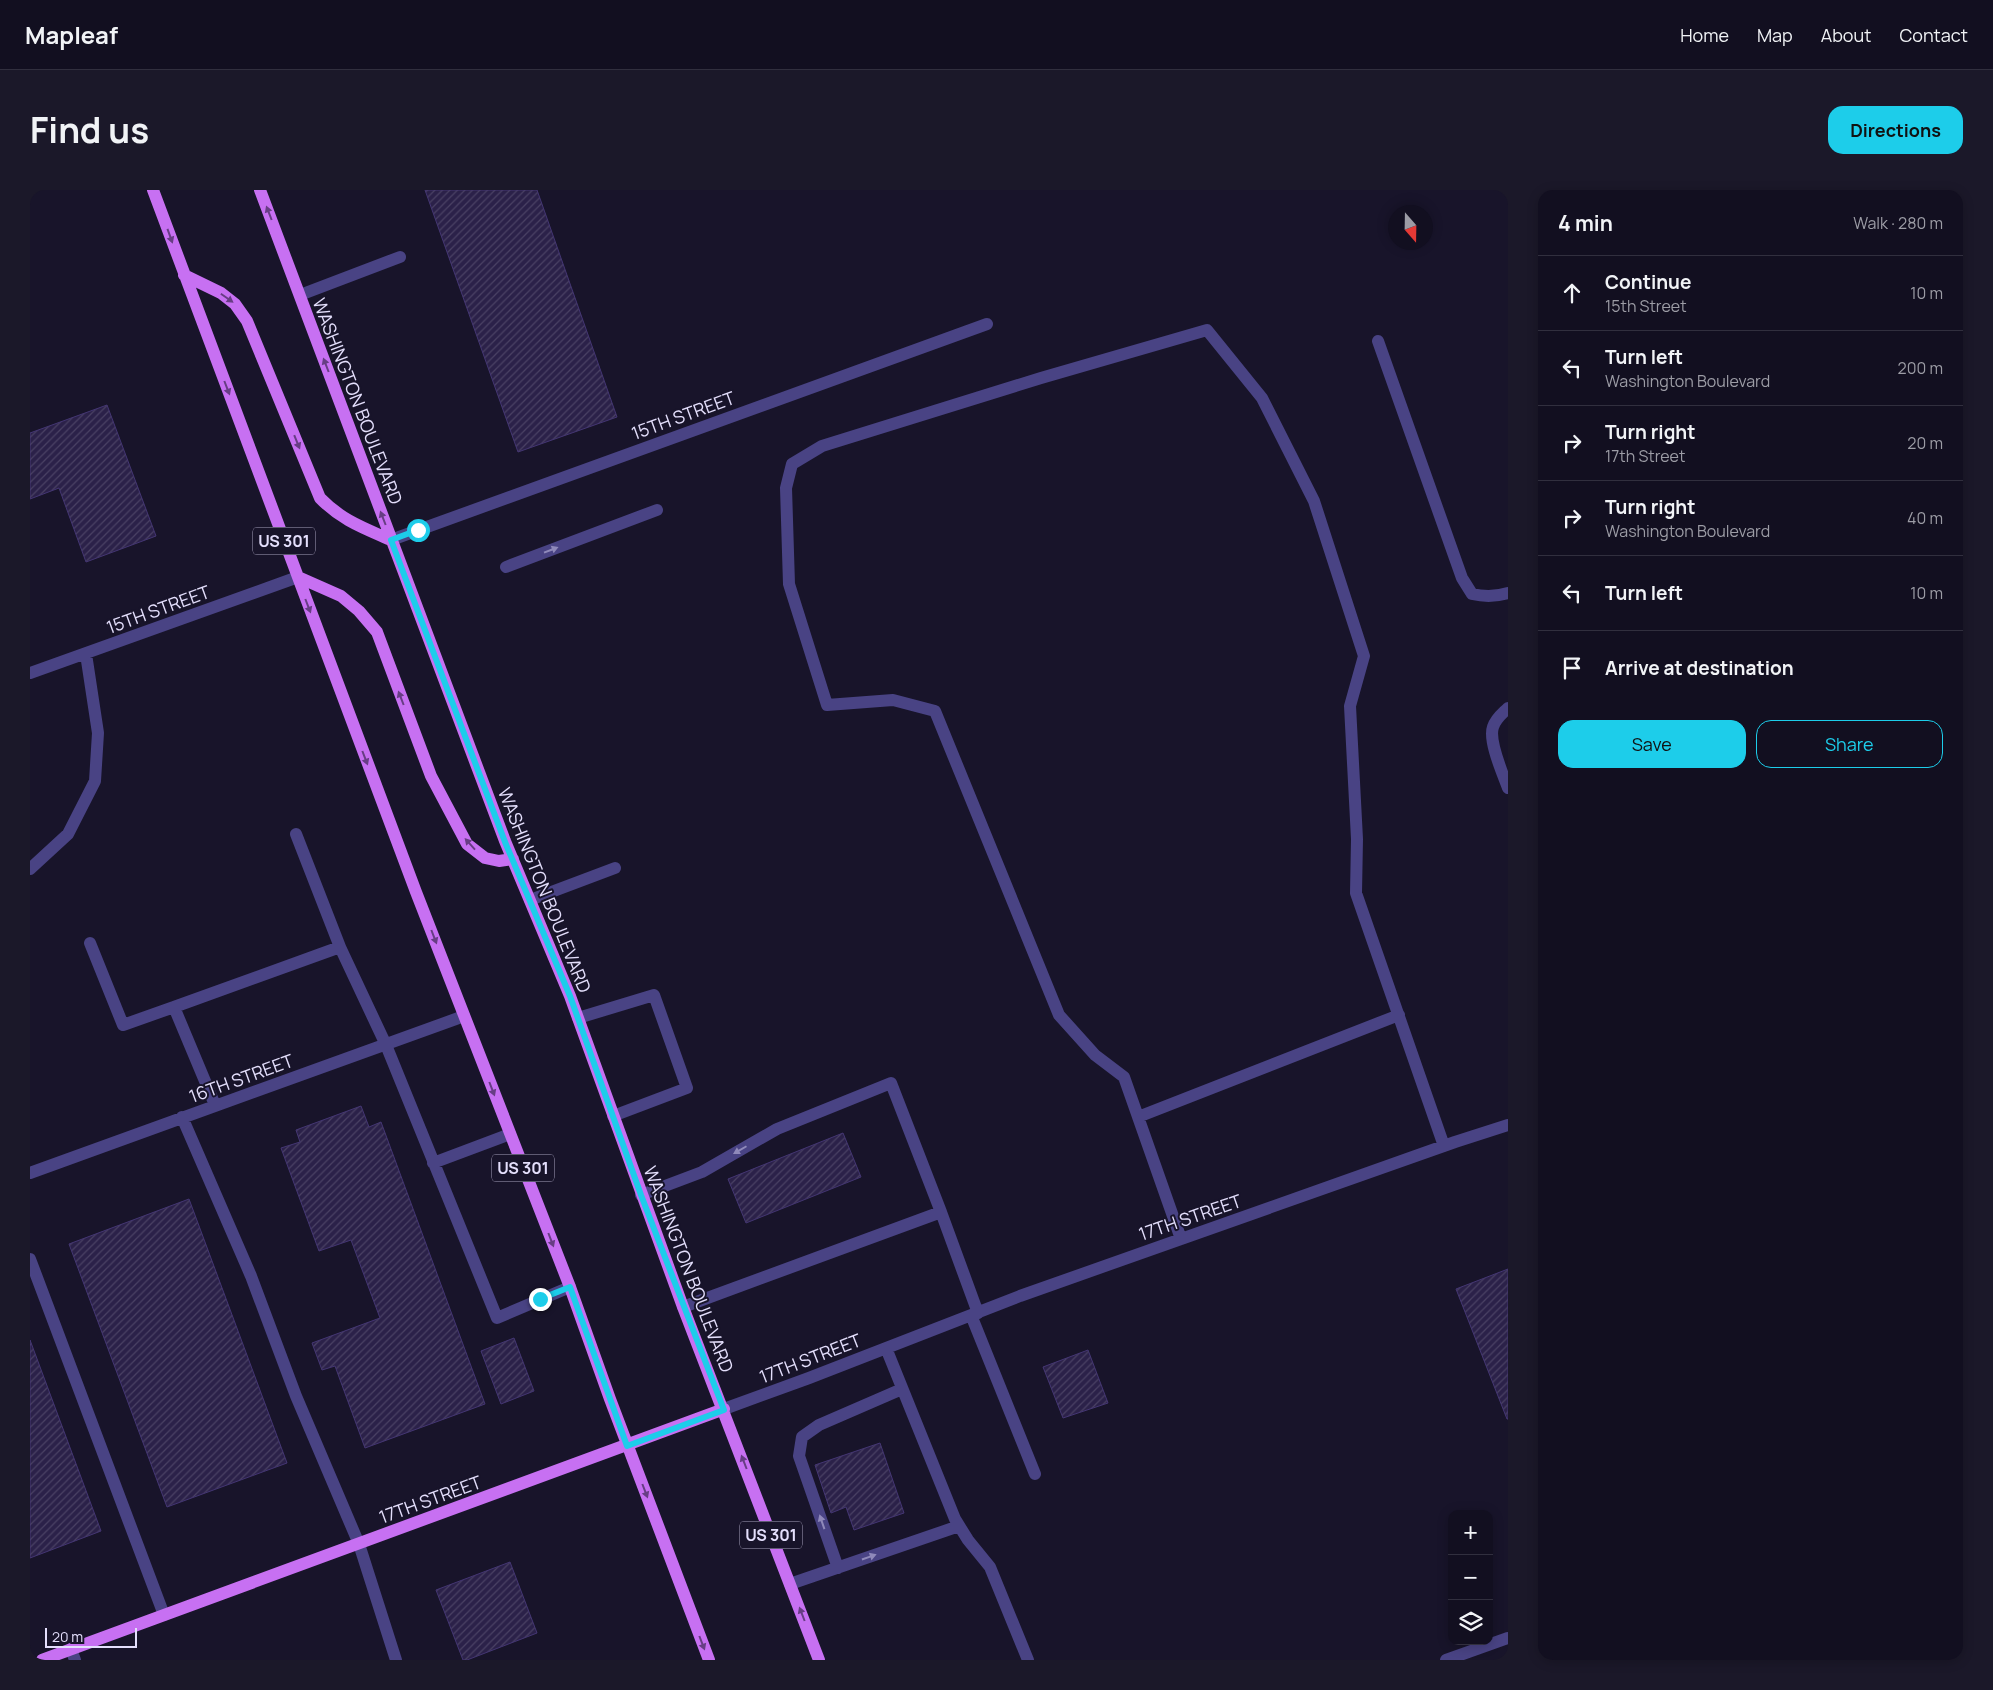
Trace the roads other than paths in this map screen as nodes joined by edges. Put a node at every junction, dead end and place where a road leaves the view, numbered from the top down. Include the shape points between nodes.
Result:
1 (153, 190) edge
2 (260, 190) edge
3 (400, 257) dead end
4 (184, 275) junction
5 (300, 296) junction
6 (987, 324) dead end
7 (1378, 341) dead end
8 (657, 510) dead end
9 (391, 540) junction
10 (506, 567) dead end
11 (298, 577) junction
12 (1508, 592) edge
13 (86, 654) junction
14 (30, 673) edge
15 (1508, 708) edge
16 (1508, 788) edge
17 (296, 834) dead end
18 (513, 859) junction
19 (615, 868) dead end
20 (30, 869) edge
21 (530, 900) junction
22 (90, 943) dead end
23 (340, 947) junction
24 (174, 1007) junction
25 (1399, 1015) junction
26 (464, 1016) junction
27 (578, 1018) junction
28 (386, 1045) junction
29 (215, 1105) junction
30 (613, 1116) junction
31 (182, 1117) junction
32 (1138, 1117) junction
33 (1508, 1125) edge
34 (510, 1134) junction
35 (1444, 1146) junction
36 (433, 1163) junction
37 (30, 1173) edge
38 (641, 1195) junction
39 (941, 1212) junction
40 (1180, 1239) junction
41 (30, 1258) edge
42 (570, 1287) junction
43 (683, 1307) junction
44 (974, 1314) junction
45 (886, 1348) junction
46 (902, 1389) junction
47 (724, 1410) junction
48 (627, 1446) junction
49 (1036, 1474) dead end
50 (960, 1526) junction
51 (359, 1544) junction
52 (838, 1568) junction
53 (790, 1584) junction
54 (164, 1615) junction
55 (1508, 1638) edge
56 (73, 1654) edge
57 (42, 1660) edge
58 (396, 1660) edge
59 (709, 1660) edge
60 (819, 1660) edge
61 (1028, 1660) edge
62 (1446, 1660) edge

1 -> 4 main road, US 301
5 -> 2 main road, WASHINGTON BOULEVARD / US 301
3 - 5 street
4 -> 9 main road via 228,298 246,321 320,498 333,512
4 -> 11 main road, US 301
9 -> 5 main road, WASHINGTON BOULEVARD / US 301
6 - 9 street, 15TH STREET
7 - 12 street via 1462,578 1472,594 1484,597
10 -> 8 street
9 - 18 main road, WASHINGTON BOULEVARD / US 301
11 - 13 street, 15TH STREET
18 -> 11 main road via 485,858 467,844 431,776 376,632 359,611 340,596
11 -> 26 main road, US 301
13 - 14 street, 15TH STREET
13 - 20 street via 98,733 95,781 68,834
15 - 16 street via 1492,728
17 - 23 street
18 - 21 main road, WASHINGTON BOULEVARD / US 301
19 - 21 street
21 - 27 main road, WASHINGTON BOULEVARD / US 301
22 - 24 street via 123,1025
23 - 24 street
23 - 28 street
24 - 29 street
25 - 32 street
25 - 32 street via 1356,893 1350,706 1364,656 1314,501 1262,398 1206,330 822,446 792,464 786,488 788,584 827,705 893,700 935,710 1059,1015 1095,1055 1124,1077
25 - 35 street
26 - 28 street, 16TH STREET
26 -> 34 main road, US 301
27 - 30 main road, WASHINGTON BOULEVARD / US 301
27 - 30 street via 654,995 687,1088
28 - 29 street, 16TH STREET
28 - 36 street
29 - 31 street, 16TH STREET
30 - 38 main road, WASHINGTON BOULEVARD / US 301
31 - 37 street, 16TH STREET
31 - 51 street via 251,1276 296,1396
32 - 40 street
33 - 35 street, 17TH STREET
34 - 36 street
34 -> 42 main road, US 301
35 - 40 street, 17TH STREET
36 - 42 street via 496,1318
39 -> 38 street via 891,1083 777,1129 702,1172
38 - 43 main road, WASHINGTON BOULEVARD / US 301
39 - 43 street
39 - 44 street
40 - 44 street, 17TH STREET
41 - 54 street
42 - 48 main road, US 301
43 - 47 main road, WASHINGTON BOULEVARD / US 301
44 - 45 street, 17TH STREET
44 - 49 street
45 - 46 street
45 - 47 street, 17TH STREET
46 - 50 street
52 -> 46 street via 799,1456 802,1437 819,1425
47 - 48 main road, 17TH STREET
53 -> 47 main road, WASHINGTON BOULEVARD / US 301
48 - 51 main road, 17TH STREET
48 -> 59 main road, US 301
52 -> 50 street
50 - 61 street via 990,1567
51 - 54 main road, 17TH STREET
51 - 58 street
52 - 53 street
60 -> 53 main road, WASHINGTON BOULEVARD / US 301
54 - 56 main road, 17TH STREET
55 - 62 street
56 - 57 main road, 17TH STREET

